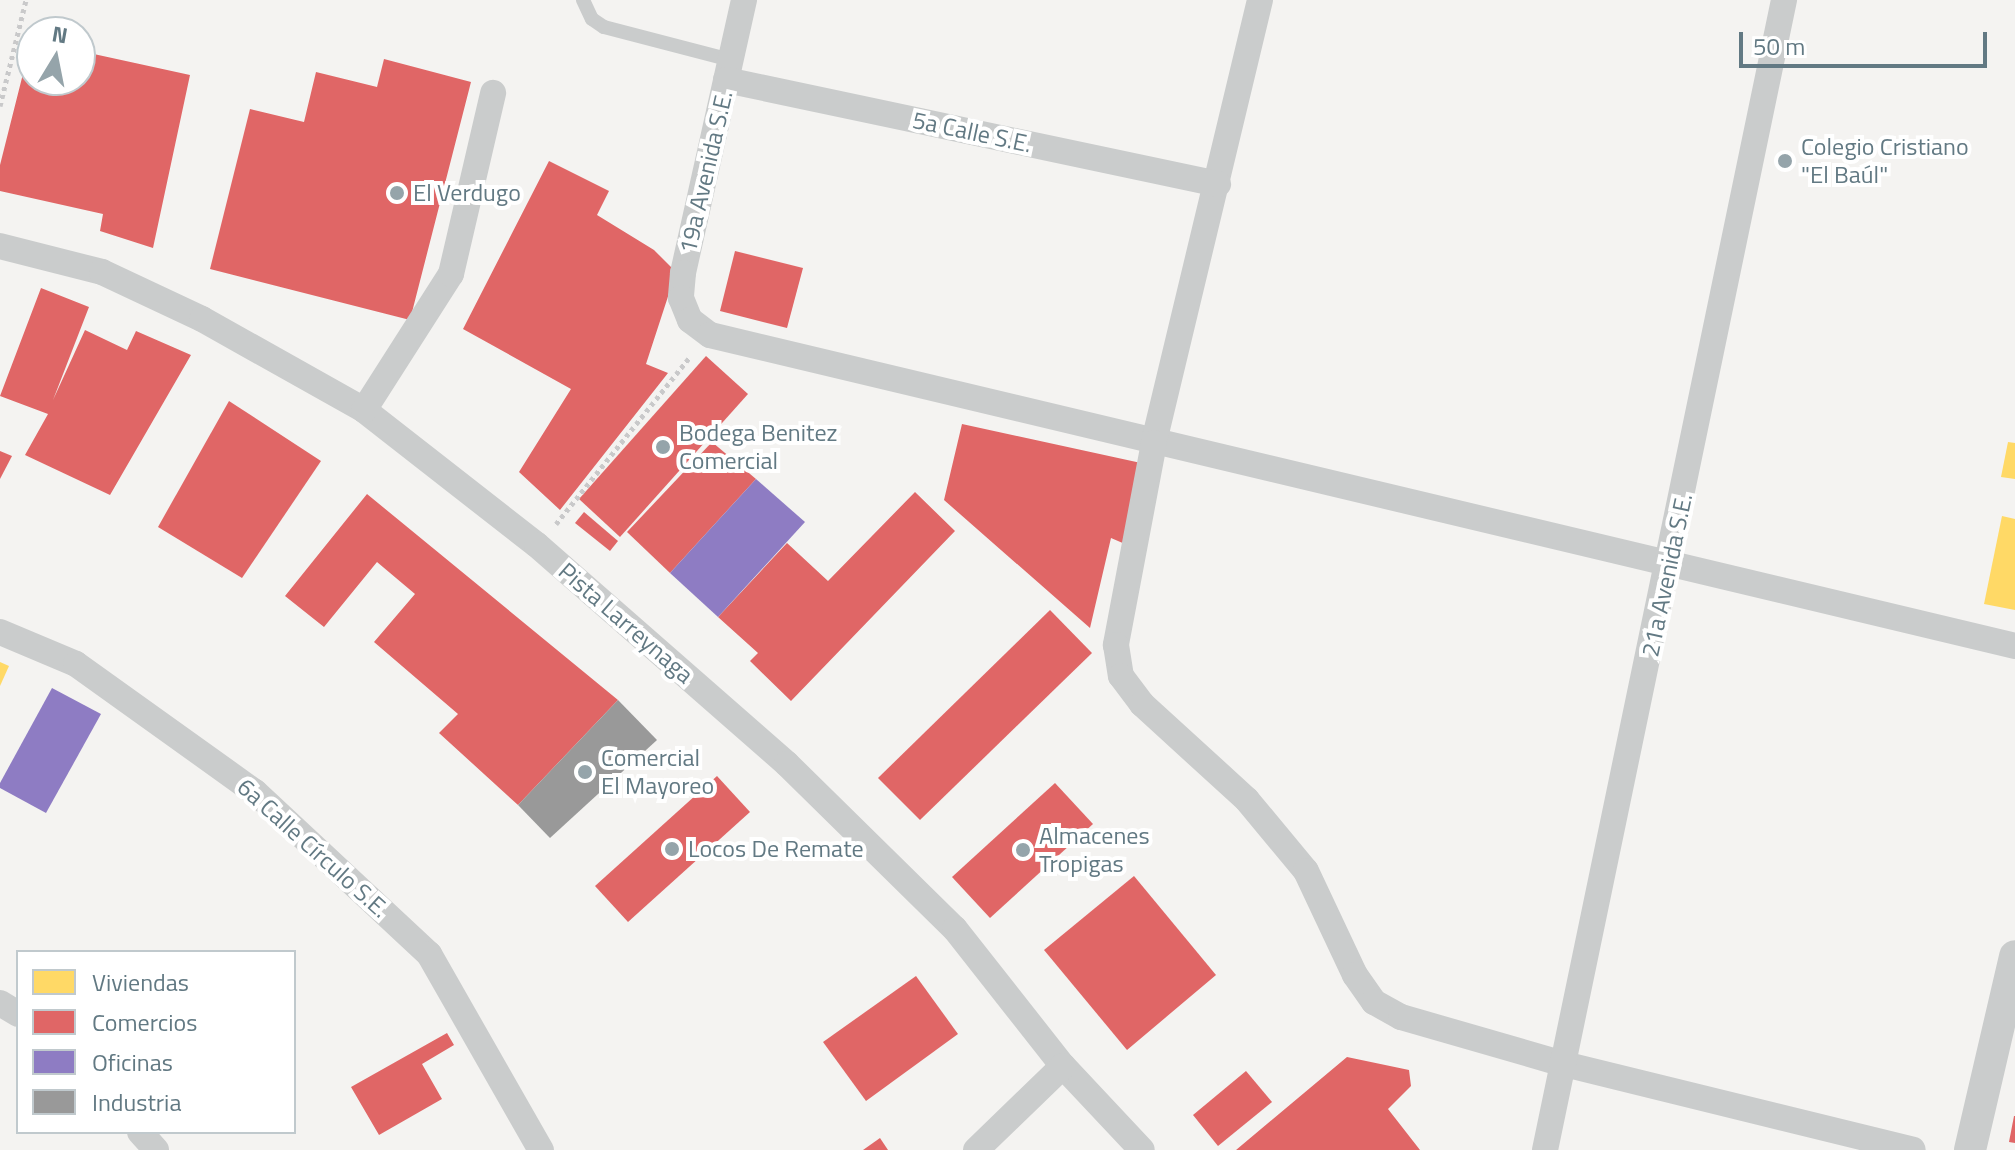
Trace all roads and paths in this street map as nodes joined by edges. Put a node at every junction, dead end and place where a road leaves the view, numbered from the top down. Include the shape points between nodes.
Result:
1 (26, 0) edge
2 (583, 0) edge
3 (744, 0) edge
4 (1260, 0) edge
5 (1784, 0) edge
6 (729, 70) junction
7 (493, 93) dead end
8 (0, 106) edge
9 (1218, 184) junction
10 (0, 246) edge
11 (710, 335) junction
12 (364, 410) junction
13 (1154, 443) junction
14 (537, 545) junction
15 (1670, 562) junction
16 (0, 632) edge
17 (2015, 646) edge
18 (2015, 956) edge
19 (1564, 1064) junction
20 (1063, 1066) junction
21 (142, 1134) edge
22 (156, 1150) edge
23 (541, 1150) edge
24 (976, 1150) edge
25 (1142, 1150) edge
26 (1545, 1150) edge
27 (1913, 1150) edge
28 (1970, 1150) edge

1 - 8 path
2 - 6 lane via 592,19 604,27
3 - 6 street, 19a Avenida S.E.
4 - 9 street
5 - 15 street, 21a Avenida S.E.
6 - 9 street, 5a Calle S.E.
6 - 11 street, 19a Avenida S.E. via 681,298 690,320
7 - 12 street via 451,274
9 - 13 street
10 - 12 street, Pista Larreynaga via 102,272 202,319
11 - 13 street
11 - 14 path
12 - 14 street, Pista Larreynaga
13 - 15 street
13 - 19 street via 1116,645 1121,676 1142,704 1247,800 1306,871 1355,975 1374,1002 1401,1017
14 - 20 street, Pista Larreynaga via 787,764 955,929
15 - 17 street
15 - 19 street, 21a Avenida S.E.
16 - 23 street, 6a Calle Círculo S.E. via 76,664 255,792 429,954
18 - 28 street
19 - 26 street, 21a Avenida S.E.
19 - 27 street
20 - 24 street
20 - 25 street, Pista Larreynaga
21 - 22 street

